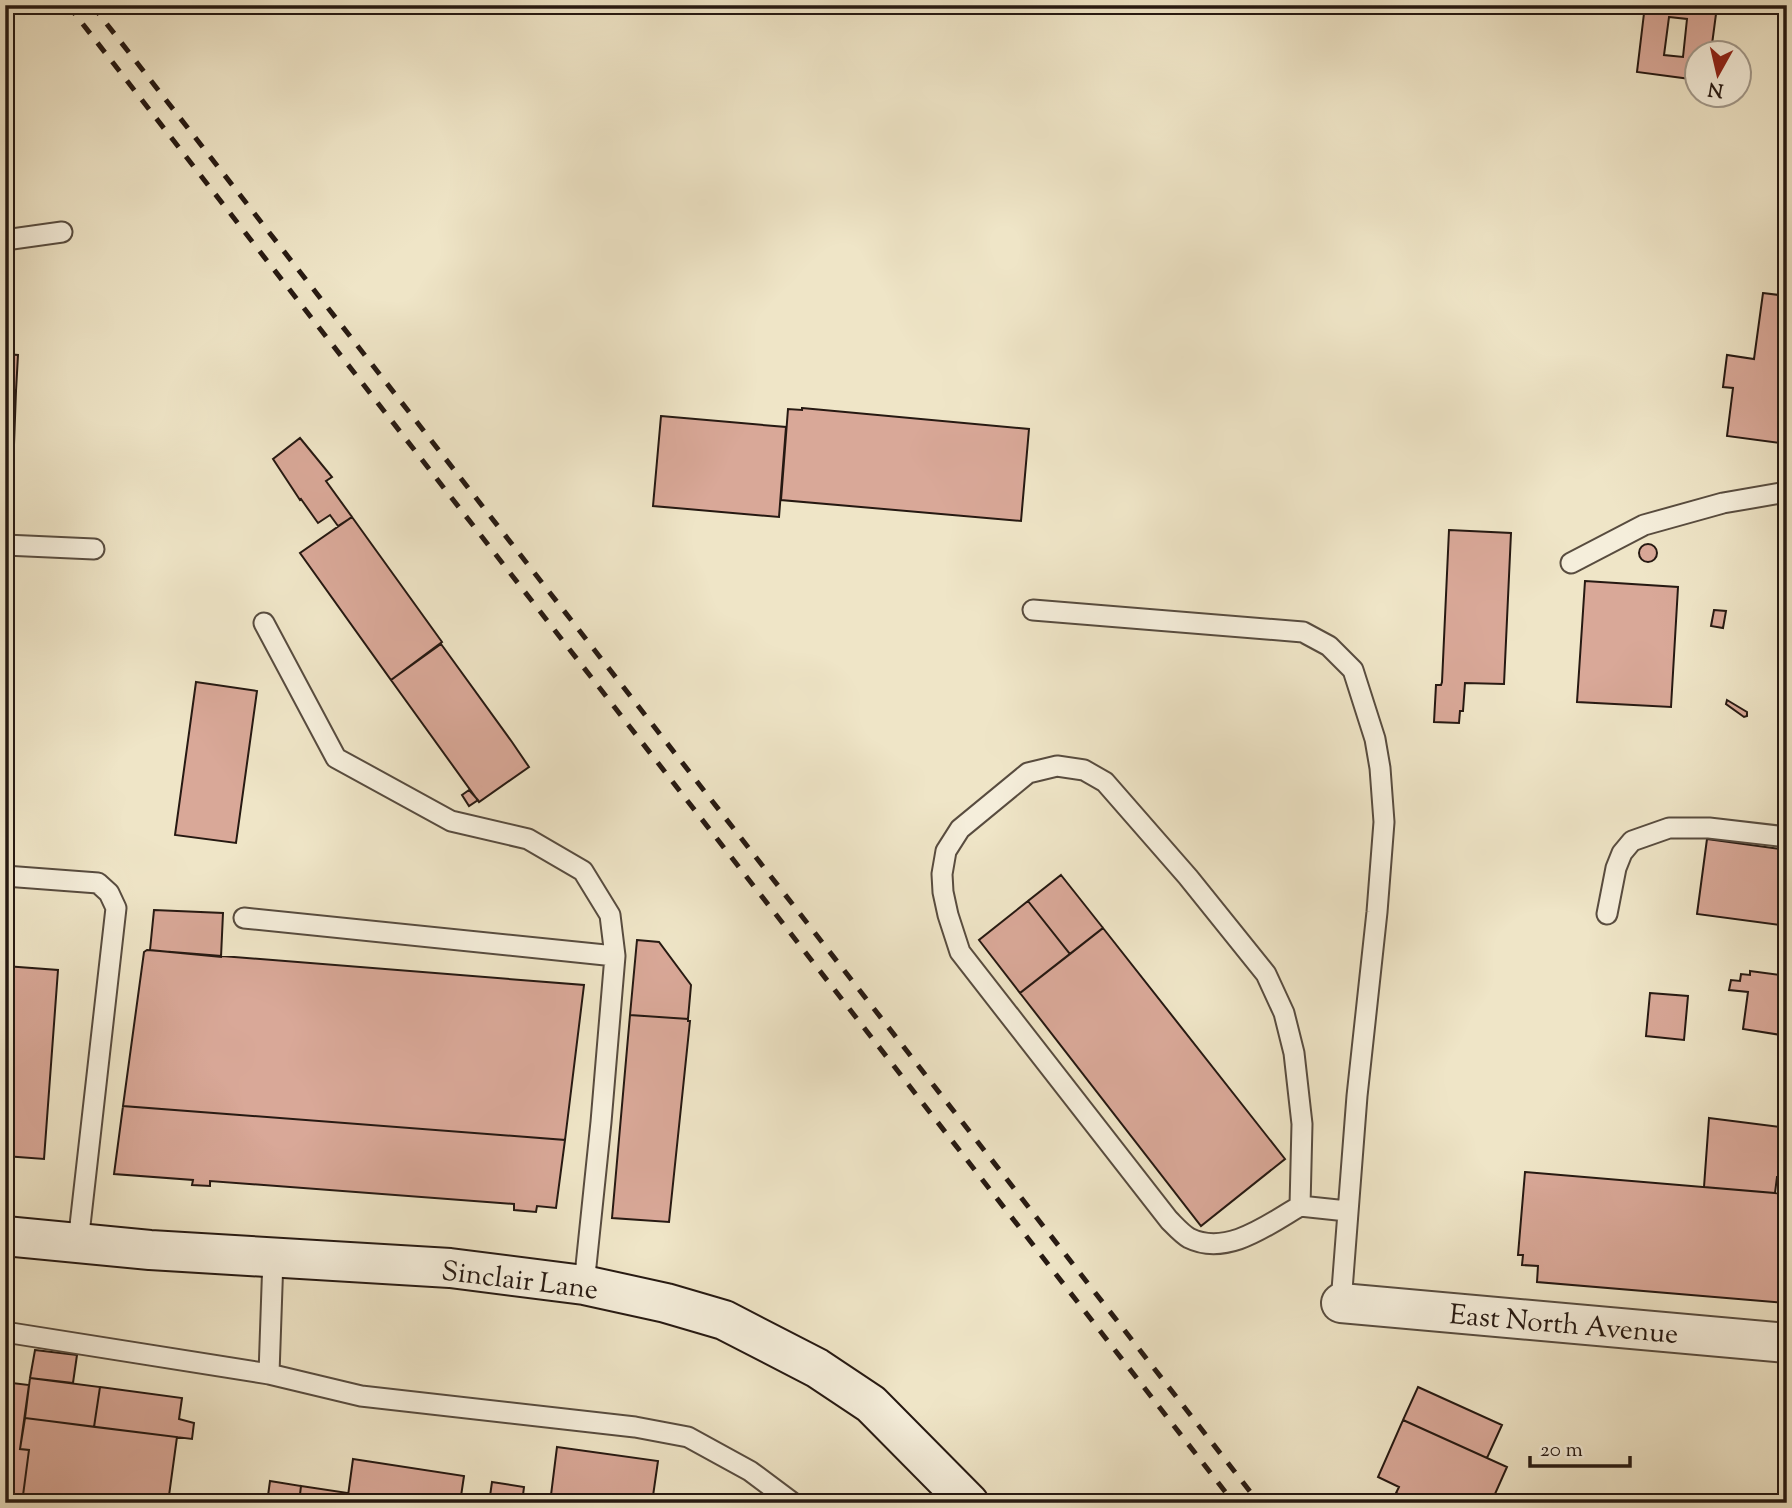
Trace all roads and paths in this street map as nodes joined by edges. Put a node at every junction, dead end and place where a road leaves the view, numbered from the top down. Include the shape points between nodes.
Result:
1 (62, 232) dead end
2 (5, 240) edge
3 (1787, 492) edge
4 (5, 545) edge
5 (94, 549) dead end
6 (1571, 563) dead end
7 (1034, 610) dead end
8 (264, 623) dead end
9 (1787, 836) edge
10 (5, 876) edge
11 (1607, 915) dead end
12 (244, 918) dead end
13 (615, 956) junction
14 (1300, 1206) junction
15 (1346, 1211) junction
16 (5, 1236) edge
17 (78, 1243) junction
18 (274, 1258) junction
19 (584, 1285) junction
20 (1340, 1303) joint
21 (5, 1334) edge
22 (1787, 1343) edge
23 (269, 1374) junction
24 (793, 1503) edge
25 (969, 1503) edge

1 - 2 lane
3 - 6 lane via 1723,503 1644,525
4 - 5 lane
7 - 15 lane via 1303,632 1329,646 1353,670 1375,739 1384,822
8 - 13 lane via 336,758 451,821 528,839 583,871 610,915
9 - 11 lane via 1669,828 1632,841 1616,868
10 - 17 lane via 99,883 116,908
12 - 13 lane
13 - 19 lane
14 - 14 lane via 1303,1124 1294,1053 1284,1013 1266,974 1105,782 1084,770 1057,766 1028,773 960,828 946,850 943,892 960,952 1187,1237 1201,1242 1240,1240
14 - 15 lane
15 - 20 lane
16 - 17 main road, Sinclair Lane
17 - 18 main road, Sinclair Lane
18 - 19 main road, Sinclair Lane via 450,1269
18 - 23 lane
19 - 25 main road, Sinclair Lane via 724,1320 817,1368 871,1404
20 - 22 main road, East North Avenue
21 - 23 lane
23 - 24 lane via 362,1396 688,1437 750,1471

